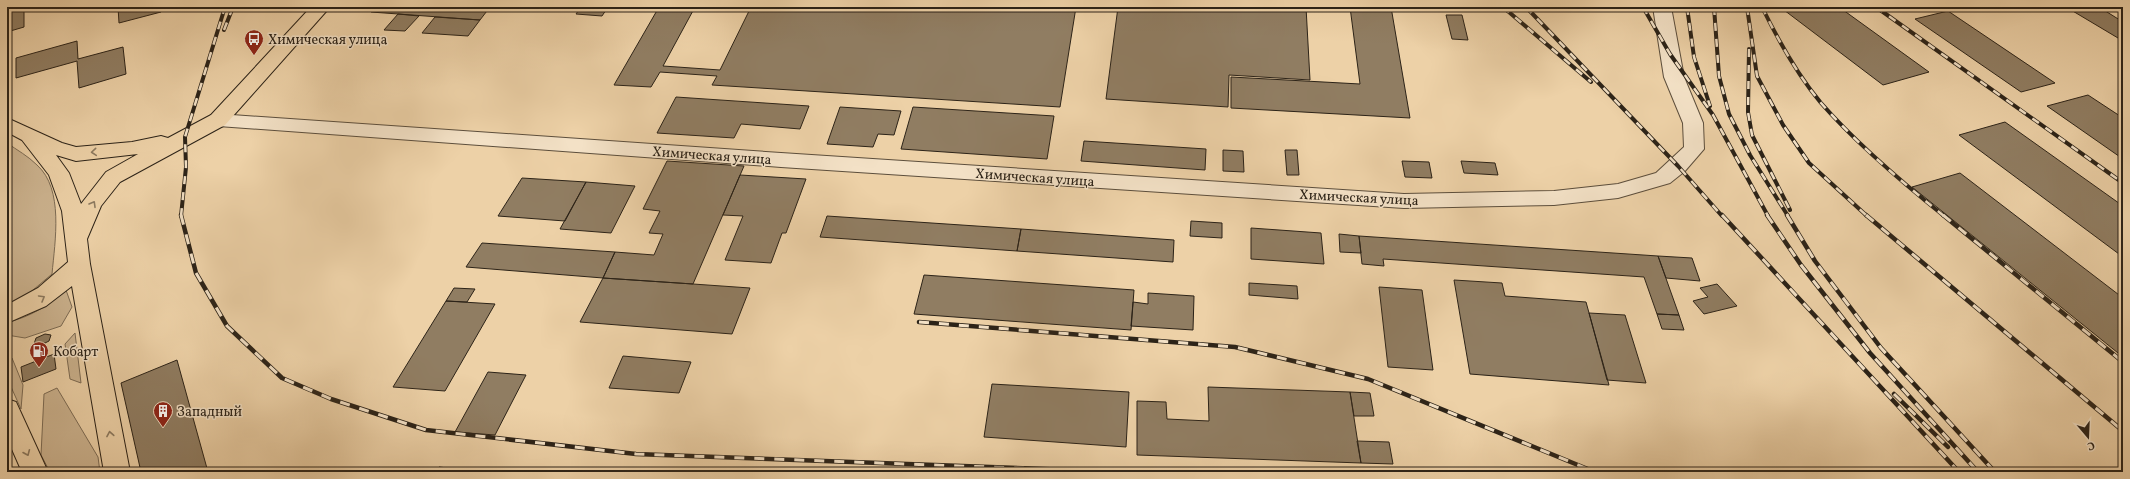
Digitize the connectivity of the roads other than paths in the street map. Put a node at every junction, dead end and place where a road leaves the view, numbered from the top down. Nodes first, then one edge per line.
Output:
1 (321, 7) edge
2 (1662, 7) edge
3 (218, 120) junction
4 (7, 124) edge
5 (29, 135) junction
6 (185, 137) junction
7 (76, 239) junction
8 (79, 264) junction
9 (7, 314) edge
10 (7, 409) edge
11 (35, 472) edge
12 (117, 472) edge

1 - 3 main road
2 - 3 street, Химическая улица
3 - 6 main road
4 - 5 main road
6 -> 5 main road
5 - 7 main road
7 -> 6 main road
7 - 8 main road
9 -> 8 main road
12 -> 8 main road
10 -> 11 main road

